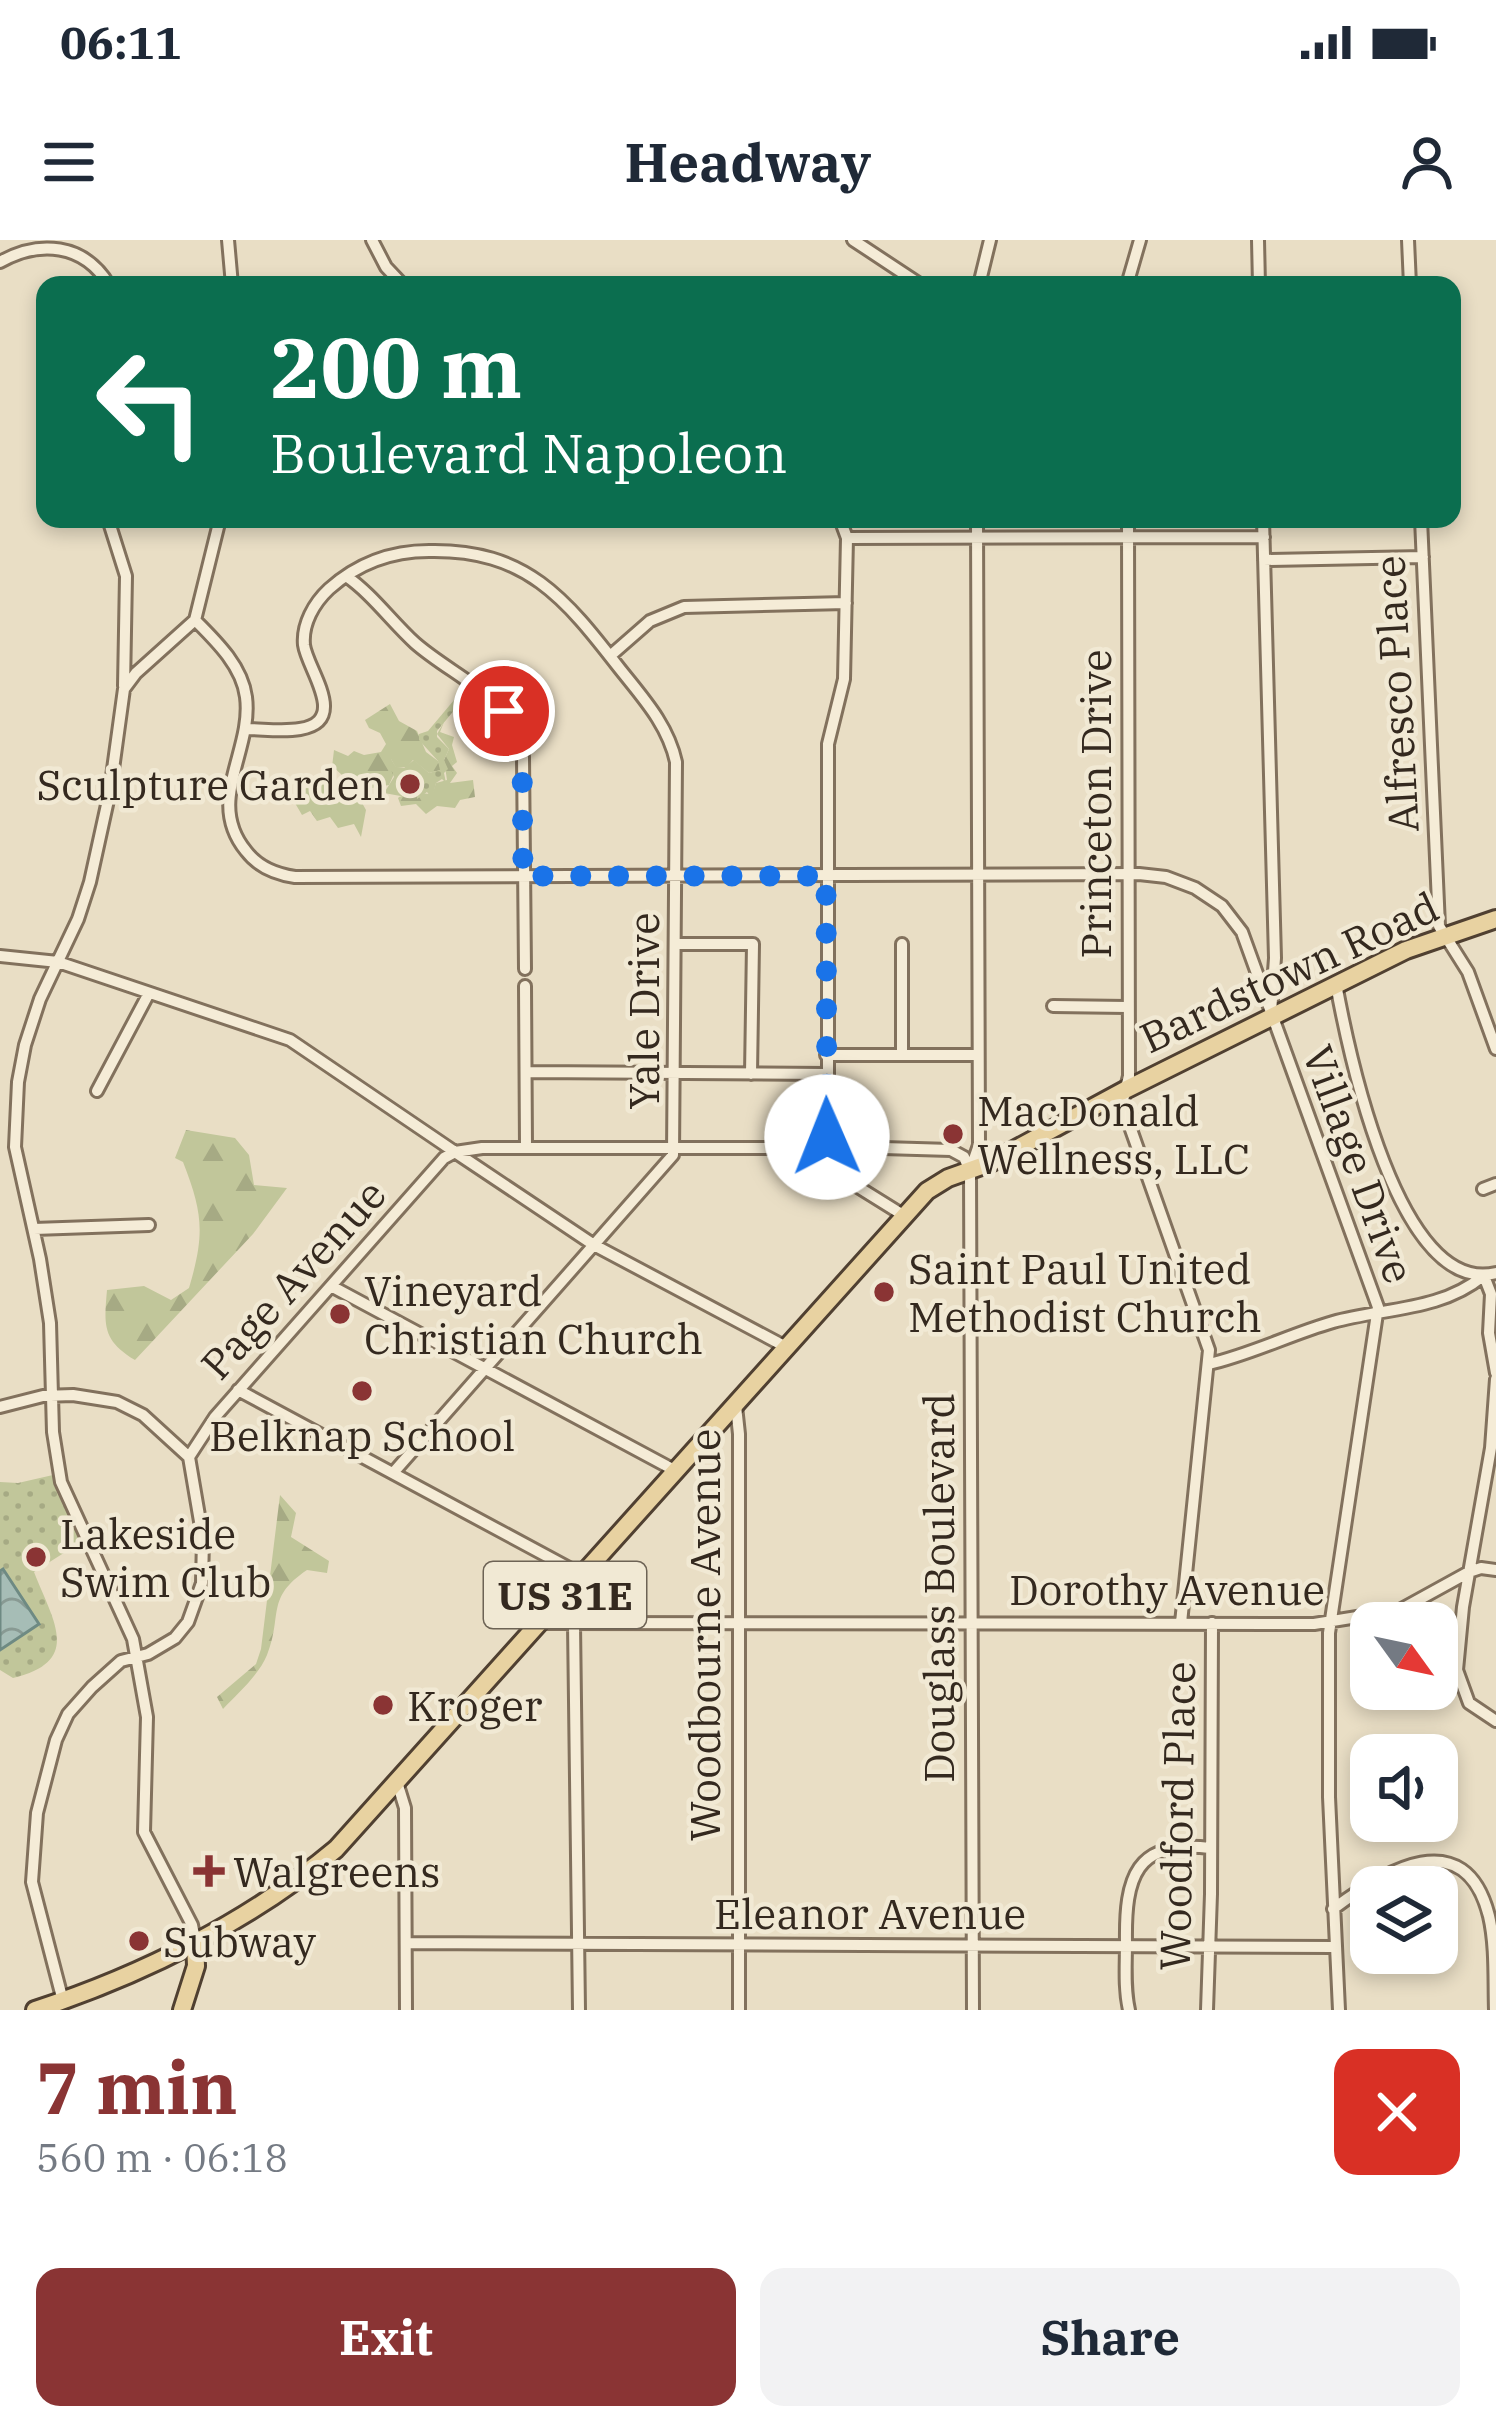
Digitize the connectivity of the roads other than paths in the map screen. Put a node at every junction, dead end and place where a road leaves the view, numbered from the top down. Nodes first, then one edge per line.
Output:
1 (228, 240) edge
2 (372, 240) edge
3 (853, 240) edge
4 (989, 240) edge
5 (1140, 240) edge
6 (1258, 240) edge
7 (1408, 240) edge
8 (0, 262) edge
9 (102, 276) edge
10 (231, 276) edge
11 (394, 276) edge
12 (908, 276) edge
13 (981, 276) edge
14 (1130, 276) edge
15 (1259, 276) edge
16 (1410, 276) edge
17 (110, 528) edge
18 (218, 528) edge
19 (844, 528) edge
20 (977, 528) edge
21 (1128, 528) edge
22 (1264, 528) edge
23 (1421, 528) edge
24 (1264, 537) junction
25 (847, 538) junction
26 (978, 539) junction
27 (1129, 539) junction
28 (1423, 557) junction
29 (1264, 560) junction
30 (346, 576) junction
31 (846, 603) junction
32 (195, 620) junction
33 (610, 656) junction
34 (124, 689) junction
35 (245, 729) junction
36 (676, 875) junction
37 (978, 875) junction
38 (1127, 875) junction
39 (523, 876) junction
40 (826, 876) junction
41 (1496, 919) edge
42 (1444, 936) junction
43 (676, 944) junction
44 (902, 944) dead end
45 (0, 956) edge
46 (58, 962) junction
47 (525, 969) dead end
48 (1336, 984) junction
49 (525, 986) dead end
50 (149, 992) junction
51 (1052, 1006) dead end
52 (1127, 1007) junction
53 (1270, 1016) junction
54 (1496, 1049) edge
55 (826, 1055) junction
56 (902, 1055) junction
57 (977, 1055) junction
58 (528, 1072) junction
59 (751, 1074) junction
60 (826, 1074) junction
61 (675, 1075) junction
62 (0, 1080) edge
63 (18, 1082) junction
64 (1125, 1090) junction
65 (97, 1091) dead end
66 (675, 1146) junction
67 (526, 1147) junction
68 (828, 1150) junction
69 (455, 1152) junction
70 (970, 1171) junction
71 (903, 1215) junction
72 (149, 1225) dead end
73 (34, 1229) junction
74 (594, 1245) junction
75 (1492, 1276) edge
76 (331, 1286) junction
77 (1376, 1317) junction
78 (786, 1347) junction
79 (1209, 1364) junction
80 (484, 1369) junction
81 (1496, 1376) edge
82 (238, 1390) junction
83 (52, 1395) junction
84 (736, 1403) junction
85 (0, 1407) edge
86 (188, 1457) junction
87 (676, 1471) junction
88 (393, 1474) junction
89 (1496, 1570) edge
90 (1468, 1572) junction
91 (577, 1581) junction
92 (539, 1623) junction
93 (578, 1623) junction
94 (1181, 1623) junction
95 (1212, 1623) junction
96 (1330, 1623) junction
97 (737, 1624) junction
98 (971, 1624) junction
99 (138, 1656) junction
100 (1496, 1721) edge
101 (398, 1782) junction
102 (1210, 1849) junction
103 (1492, 1907) edge
104 (1333, 1909) junction
105 (195, 1940) junction
106 (406, 1943) junction
107 (579, 1945) junction
108 (972, 1945) junction
109 (1126, 1945) junction
110 (739, 1946) junction
111 (1208, 1946) junction
112 (1334, 1948) junction
113 (63, 2001) junction
114 (34, 2010) edge
115 (182, 2010) edge
116 (406, 2010) edge
117 (579, 2010) edge
118 (739, 2010) edge
119 (973, 2010) edge
120 (1129, 2010) edge
121 (1207, 2010) edge
122 (1339, 2010) edge
123 (1495, 2010) edge

1 - 10 street
2 - 11 street
3 - 12 street
4 - 13 street
5 - 14 street
6 - 15 street
7 - 16 street
8 - 9 street
17 - 34 street
18 - 32 street
19 - 25 street
20 - 26 street, Douglass Boulevard
21 - 27 street, Princeton Drive
22 - 24 street
23 - 28 street, Alfresco Place
24 - 27 street
24 - 29 street
25 - 26 street
25 - 31 street
26 - 27 street
26 - 37 street, Douglass Boulevard
27 - 38 street, Princeton Drive
28 - 29 street
28 - 42 street, Alfresco Place
29 - 53 street
30 - 33 street, Yale Drive
30 - 35 street, Yale Drive
30 - 39 street
31 - 33 street
31 - 40 street
32 - 34 street
32 - 35 street
33 - 36 street, Yale Drive
34 - 46 street
35 - 39 street, Village Drive
36 - 39 street, Village Drive
36 - 40 street, Village Drive
36 - 43 street, Yale Drive
37 - 38 street, Village Drive
37 - 40 street, Village Drive
37 - 57 street, Douglass Boulevard
38 - 52 street, Princeton Drive
38 - 53 street, Village Drive
39 - 47 street
40 - 55 street
41 - 42 main road, Bardstown Road / US 31E
42 - 48 main road, Bardstown Road / US 31E
42 - 54 street
43 - 59 street
43 - 61 street, Yale Drive
44 - 56 street
45 - 46 street
46 - 50 street
46 - 63 street
48 - 53 main road, Bardstown Road / US 31E
48 - 75 street
49 - 58 street
50 - 65 street
50 - 69 street
51 - 52 street
52 - 64 street, Princeton Drive
53 - 64 main road, Bardstown Road / US 31E
53 - 77 street, Village Drive
55 - 56 street
55 - 60 street
56 - 57 street
57 - 70 street, Douglass Boulevard
58 - 61 street
58 - 67 street
59 - 60 street
59 - 61 street
60 - 68 street
61 - 66 street, Yale Drive
62 - 63 street
63 - 73 street
64 - 70 main road, Bardstown Road / US 31E
64 - 79 street, Woodford Place
66 - 67 street
66 - 68 street
66 - 74 street
67 - 69 street
68 - 70 street
68 - 71 street
69 - 74 street
69 - 76 street, Page Avenue
70 - 71 main road, Bardstown Road / US 31E
70 - 98 street, Douglass Boulevard
71 - 78 main road, Bardstown Road / US 31E
72 - 73 street
73 - 83 street
74 - 78 street
74 - 80 street
75 - 77 street
75 - 81 street
76 - 80 street
76 - 82 street, Page Avenue
77 - 79 street
77 - 96 street, Village Drive
78 - 84 main road, Bardstown Road / US 31E
79 - 94 street, Woodford Place
80 - 87 street
80 - 88 street
81 - 90 street
82 - 86 street, Page Avenue
82 - 88 street
83 - 85 street
83 - 86 street
83 - 99 street
84 - 87 main road, Bardstown Road / US 31E
84 - 97 street, Woodbourne Avenue
86 - 99 street
87 - 91 main road, Bardstown Road / US 31E
88 - 91 street
89 - 90 street, Dorothy Avenue
90 - 96 street, Dorothy Avenue
90 - 100 street
91 - 92 main road, Bardstown Road / US 31E
91 - 93 street
92 - 93 street, Dorothy Avenue
92 - 101 main road, Bardstown Road / US 31E
93 - 97 street, Dorothy Avenue
93 - 107 street
94 - 95 street, Dorothy Avenue
94 - 98 street, Dorothy Avenue
95 - 96 street, Dorothy Avenue
95 - 102 street, Woodford Place
96 - 104 street, Village Drive
97 - 98 street, Dorothy Avenue
97 - 110 street, Woodbourne Avenue
98 - 108 street, Douglass Boulevard
99 - 105 street
99 - 113 street
101 - 105 main road, Bardstown Road / US 31E
101 - 106 street
102 - 109 street
102 - 111 street, Woodford Place
103 - 104 street
103 - 123 street
104 - 112 street, Village Drive
105 - 113 main road, Bardstown Road / US 31E
105 - 115 main road
106 - 107 street, Eleanor Avenue
106 - 116 street
107 - 110 street, Eleanor Avenue
107 - 117 street
108 - 109 street, Eleanor Avenue
108 - 110 street, Eleanor Avenue
108 - 119 street, Douglass Boulevard
109 - 111 street, Eleanor Avenue
109 - 120 street
110 - 118 street, Woodbourne Avenue
111 - 112 street, Eleanor Avenue
111 - 121 street, Woodford Place
112 - 122 street, Village Drive
113 - 114 main road, Bardstown Road / US 31E

